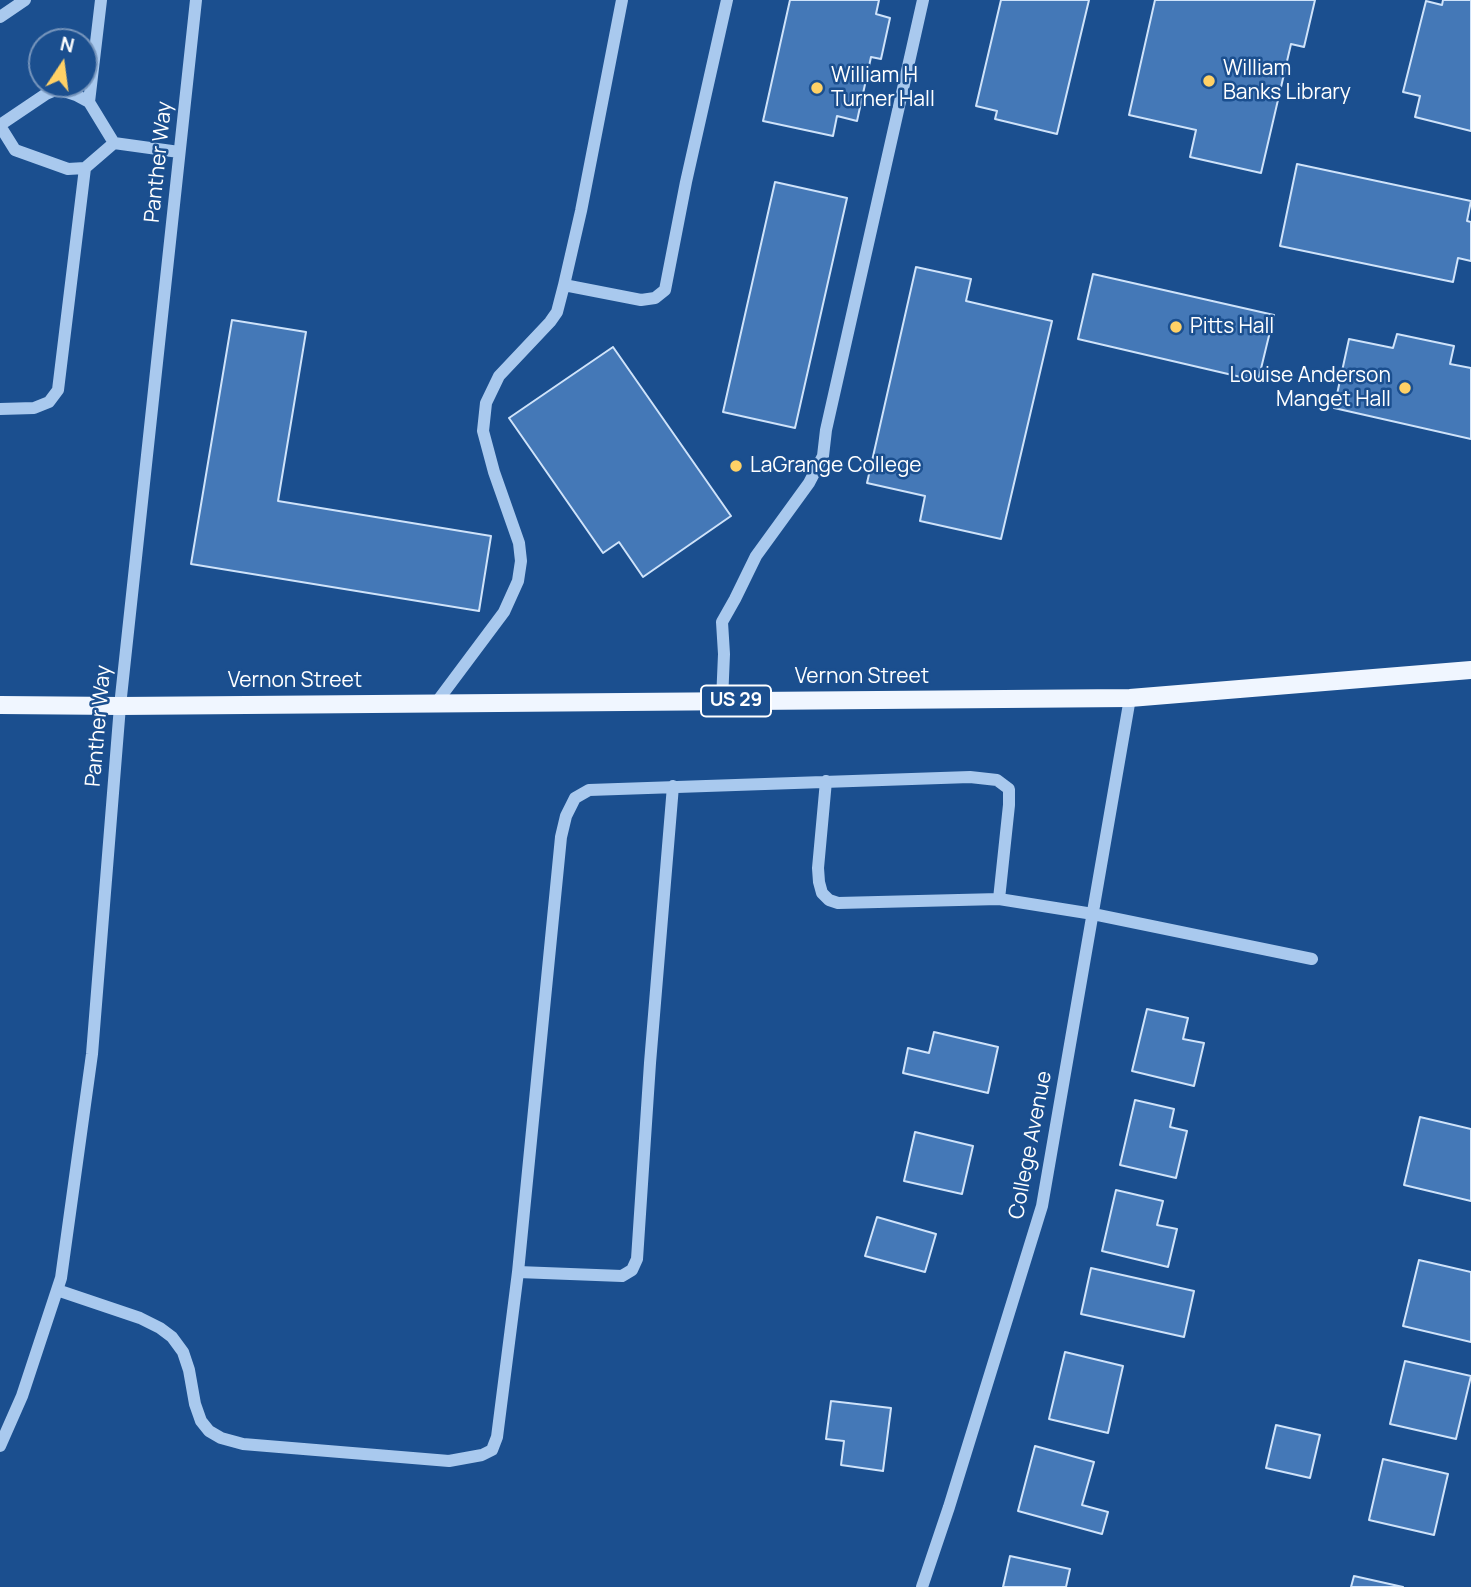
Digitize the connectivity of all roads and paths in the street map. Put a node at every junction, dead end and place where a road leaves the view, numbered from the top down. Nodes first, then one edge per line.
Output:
1 (24, 0) edge
2 (101, 0) edge
3 (196, 0) edge
4 (622, 0) edge
5 (727, 0) edge
6 (923, 0) edge
7 (0, 17) edge
8 (89, 102) junction
9 (0, 125) edge
10 (114, 144) junction
11 (179, 152) junction
12 (85, 168) junction
13 (564, 285) junction
14 (0, 409) edge
15 (1471, 670) edge
16 (1130, 698) junction
17 (722, 701) junction
18 (436, 703) junction
19 (0, 705) edge
20 (120, 706) junction
21 (826, 781) junction
22 (673, 786) junction
23 (999, 899) junction
24 (1093, 914) junction
25 (1312, 959) dead end
26 (518, 1272) junction
27 (57, 1290) junction
28 (0, 1446) edge
29 (922, 1587) edge

1 - 7 street
2 - 8 street
3 - 11 street, Panther Way
4 - 13 street
5 - 13 street
6 - 17 street
8 - 9 street
8 - 10 street
9 - 12 street
10 - 11 street
10 - 12 street
11 - 20 street, Panther Way
12 - 14 street
13 - 18 street
15 - 16 main road, Vernon Street / US 29
16 - 17 main road, Vernon Street / US 29
16 - 24 street, College Avenue
17 - 18 main road, Vernon Street / US 29
18 - 20 main road, Vernon Street / US 29
19 - 20 main road, Vernon Street / US 29
20 - 27 street, Panther Way
21 - 22 street
21 - 23 street
21 - 23 street
22 - 26 street
22 - 26 street
23 - 24 street
24 - 25 street
24 - 29 street, College Avenue
26 - 27 street
27 - 28 street, Panther Way

